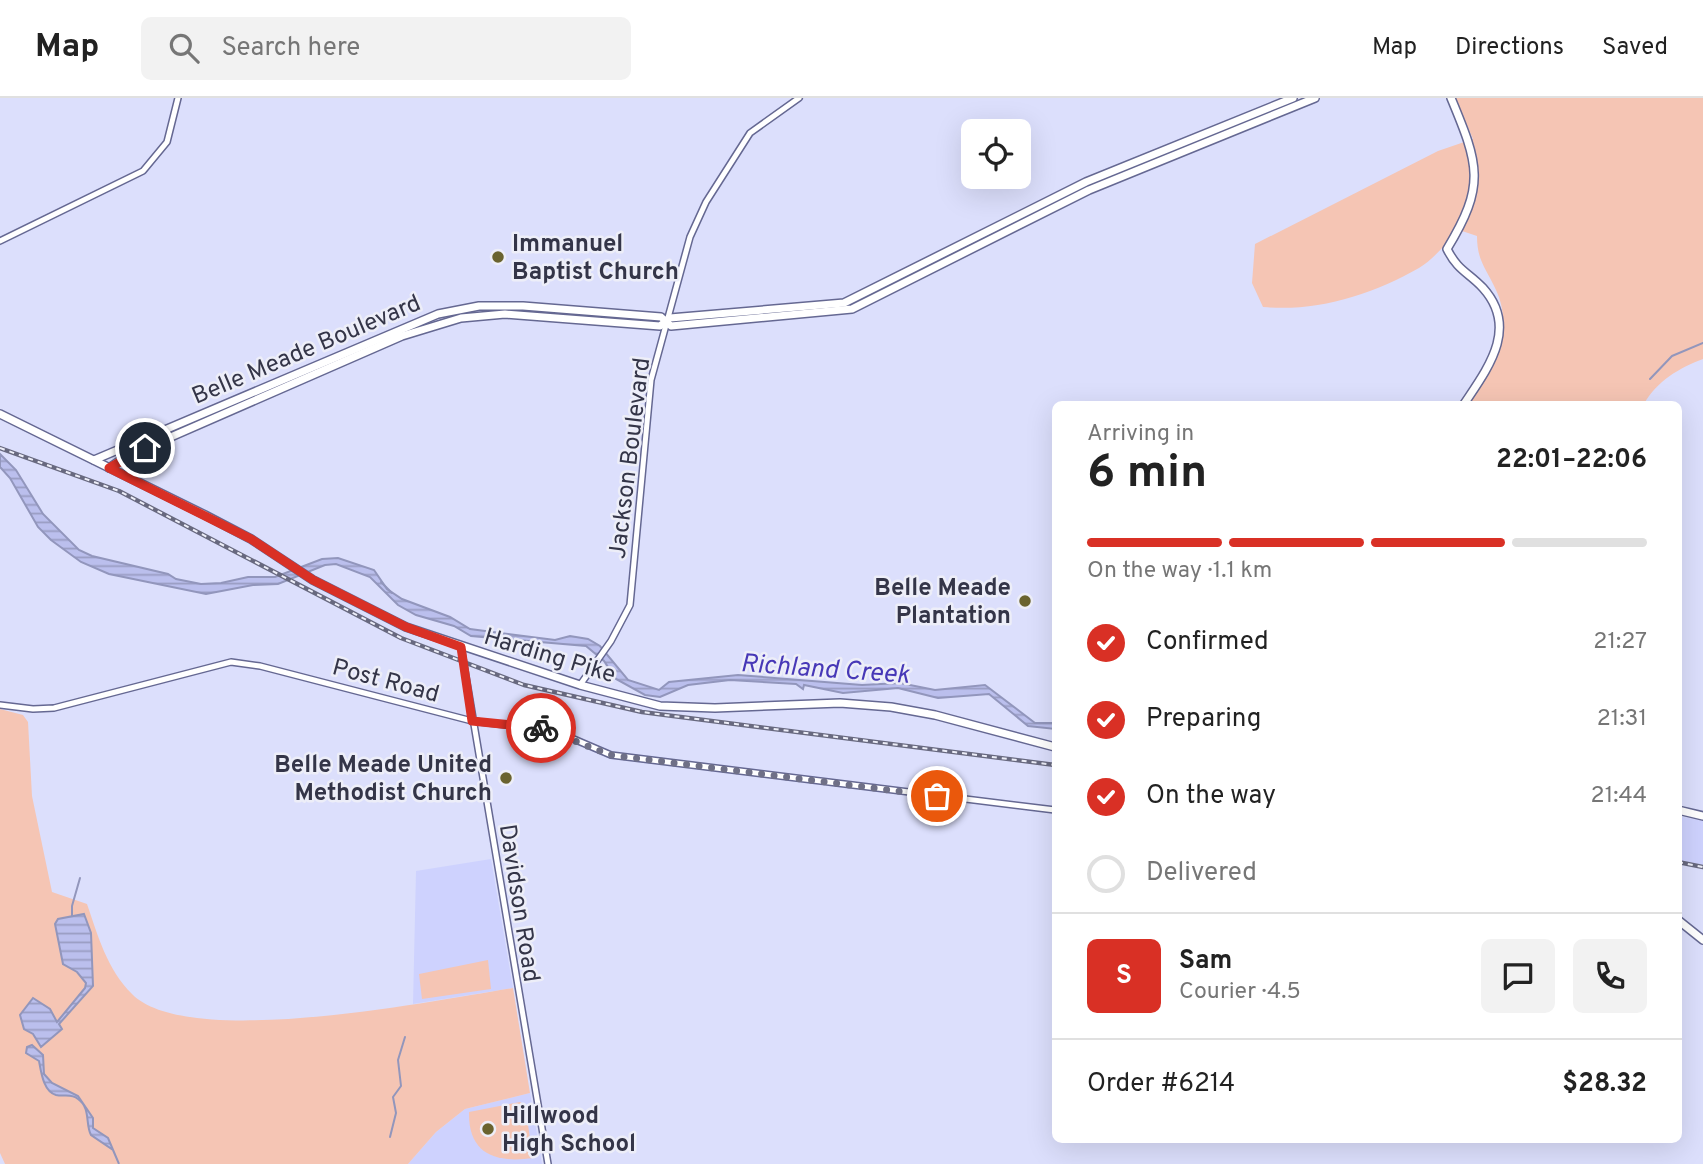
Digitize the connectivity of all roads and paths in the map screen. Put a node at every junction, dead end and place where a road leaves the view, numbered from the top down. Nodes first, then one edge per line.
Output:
1 (178, 98) edge
2 (799, 98) edge
3 (1293, 98) edge
4 (1315, 98) edge
5 (1451, 98) edge
6 (1225, 124) junction
7 (1228, 133) junction
8 (1013, 222) junction
9 (0, 241) edge
10 (544, 308) junction
11 (498, 310) junction
12 (558, 313) junction
13 (547, 317) junction
14 (666, 321) junction
15 (1466, 401) edge
16 (0, 414) edge
17 (143, 444) junction
18 (94, 460) junction
19 (109, 468) junction
20 (461, 647) junction
21 (580, 685) junction
22 (0, 705) edge
23 (472, 721) junction
24 (1052, 746) edge
25 (1052, 810) edge
26 (1682, 811) edge
27 (1703, 816) edge
28 (1682, 926) edge
29 (1703, 940) edge
30 (548, 1164) edge

1 - 9 street
2 - 14 street, Jackson Boulevard
3 - 6 main road, Belle Meade Boulevard
4 - 7 main road, Belle Meade Boulevard
5 - 15 main road
6 - 7 main road
6 - 8 main road, Belle Meade Boulevard
7 - 8 main road, Belle Meade Boulevard
8 - 14 main road, Belle Meade Boulevard
10 - 11 main road, Belle Meade Boulevard
10 - 12 main road, Belle Meade Boulevard
10 - 13 main road
11 - 13 main road, Belle Meade Boulevard
11 - 17 main road, Belle Meade Boulevard
12 - 13 main road, Belle Meade Boulevard
12 - 14 main road, Belle Meade Boulevard
14 - 21 street, Jackson Boulevard
16 - 18 main road, Harding Pike
17 - 18 main road, Belle Meade Boulevard
17 - 19 main road, Belle Meade Boulevard
18 - 19 main road, Harding Pike
19 - 20 main road, Harding Pike
20 - 21 main road, Harding Pike
20 - 23 street, Davidson Road
21 - 24 main road, Harding Pike
22 - 23 street, Post Road
23 - 25 street, Post Road
23 - 30 street, Davidson Road
26 - 27 main road
28 - 29 main road

